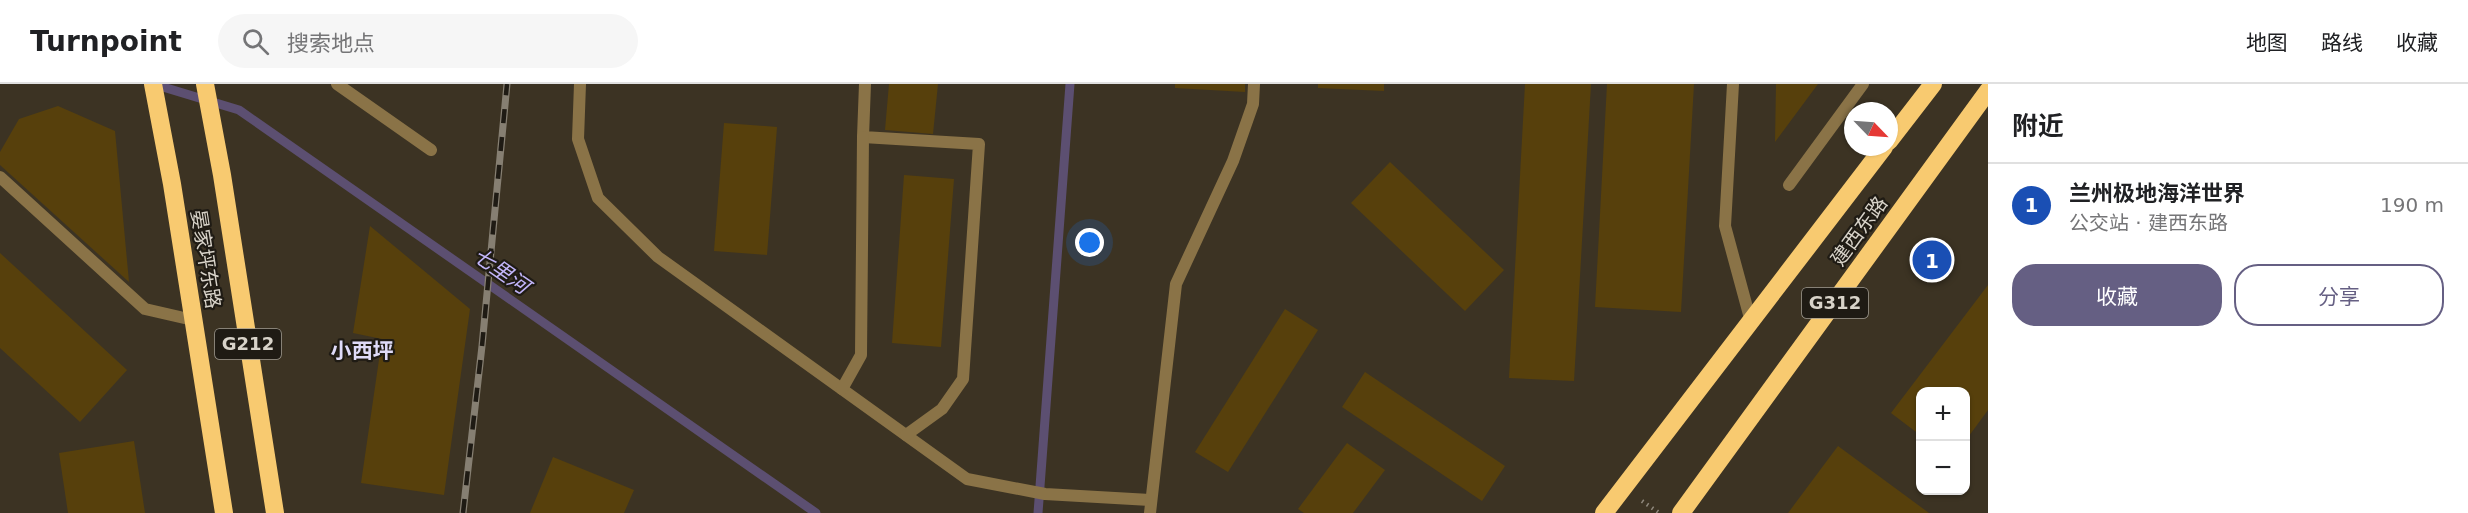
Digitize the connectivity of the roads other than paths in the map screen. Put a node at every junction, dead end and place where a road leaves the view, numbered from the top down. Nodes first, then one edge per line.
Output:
1 (153, 84) edge
2 (205, 84) edge
3 (337, 84) edge
4 (580, 84) edge
5 (866, 84) edge
6 (1254, 84) edge
7 (1733, 84) edge
8 (1863, 84) edge
9 (1933, 84) edge
10 (1988, 91) edge
11 (1898, 129) edge
12 (863, 137) junction
13 (431, 150) dead end
14 (1877, 156) edge
15 (0, 177) edge
16 (1789, 184) dead end
17 (194, 320) junction
18 (1751, 322) junction
19 (842, 388) junction
20 (906, 435) junction
21 (1150, 500) junction
22 (224, 513) edge
23 (275, 513) edge
24 (1150, 513) edge
25 (1604, 513) edge
26 (1681, 513) edge

1 - 17 highway, 晏家坪东路 / G212
2 - 23 highway, 晏家坪东路 / G212
3 - 13 street
4 - 19 street
5 - 12 street
6 - 21 street
7 - 18 street
8 - 16 street
9 - 11 highway
10 - 26 highway, 建西东路 / G312
12 - 19 street
12 - 20 street
14 - 18 highway, 建西东路 / G312
15 - 17 street
17 - 22 highway, 晏家坪东路 / G212
18 - 25 highway, 建西东路 / G312
19 - 20 street
20 - 21 street
21 - 24 street

